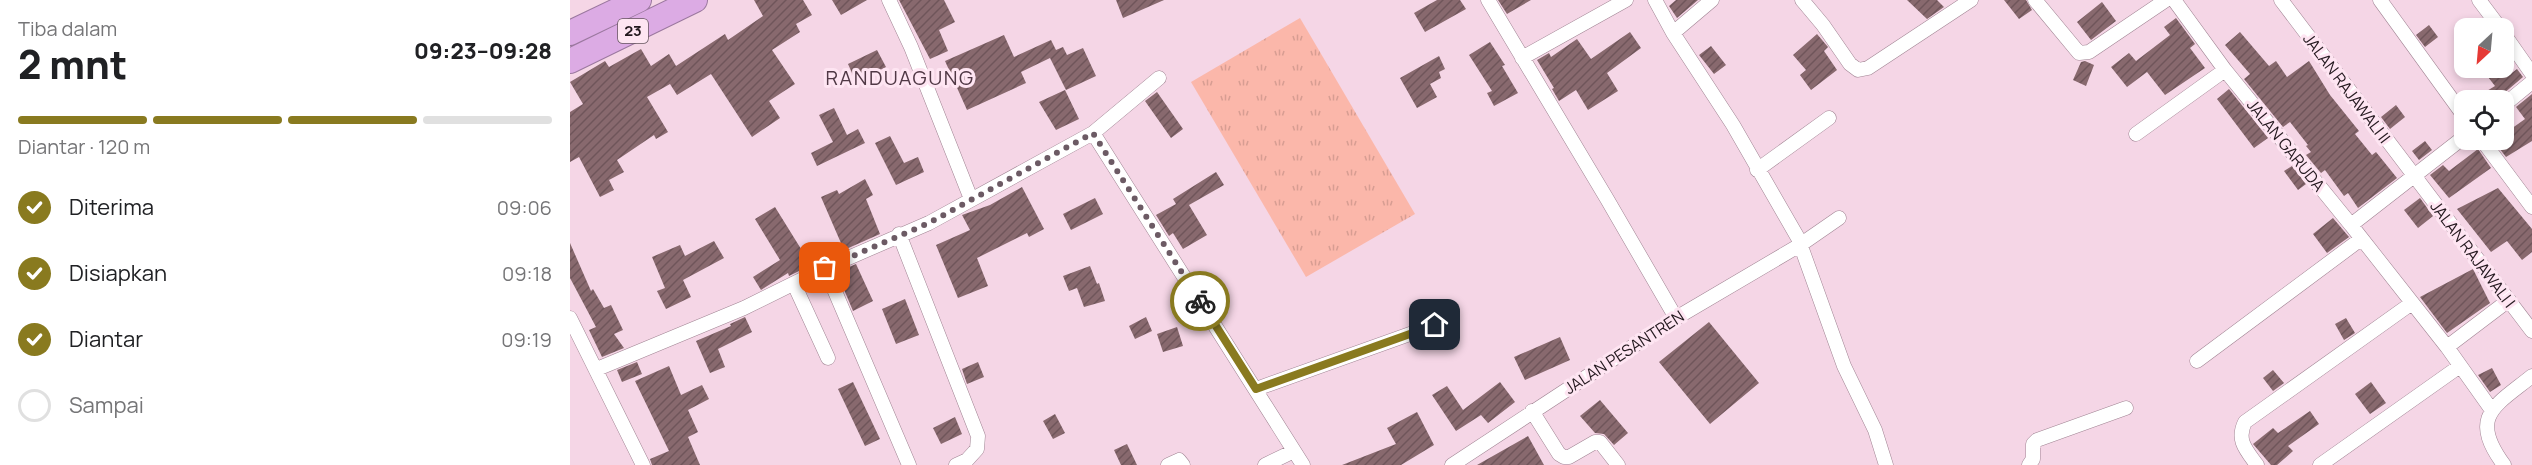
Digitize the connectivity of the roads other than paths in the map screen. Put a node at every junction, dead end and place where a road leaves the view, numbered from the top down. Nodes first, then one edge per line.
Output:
1 (639, 0) edge
2 (695, 0) edge
3 (889, 0) edge
4 (1488, 0) edge
5 (1626, 0) edge
6 (1655, 0) edge
7 (1712, 0) edge
8 (1802, 0) edge
9 (2035, 0) edge
10 (2166, 0) edge
11 (2174, 0) edge
12 (2282, 0) edge
13 (2380, 0) edge
14 (2479, 0) edge
15 (1968, 3) edge
16 (2492, 18) edge
17 (570, 33) edge
18 (1673, 33) junction
19 (2514, 48) edge
20 (1521, 58) junction
21 (570, 61) edge
22 (2225, 69) junction
23 (2532, 74) edge
24 (1159, 78) dead end
25 (2532, 82) edge
26 (2514, 97) edge
27 (2454, 102) edge
28 (1829, 118) dead end
29 (1093, 133) junction
30 (2136, 134) dead end
31 (2454, 145) edge
32 (2489, 150) edge
33 (1756, 170) junction
34 (2414, 176) junction
35 (971, 199) junction
36 (2532, 207) edge
37 (1839, 218) dead end
38 (2351, 225) junction
39 (899, 234) junction
40 (2361, 239) junction
41 (1799, 242) junction
42 (825, 268) junction
43 (795, 284) junction
44 (2509, 300) junction
45 (2412, 303) junction
46 (1673, 314) junction
47 (570, 318) edge
48 (1435, 325) dead end
49 (2532, 331) edge
50 (2447, 347) junction
51 (828, 358) dead end
52 (2197, 362) dead end
53 (2460, 366) junction
54 (597, 369) junction
55 (2532, 376) edge
56 (1256, 389) junction
57 (2126, 408) dead end
58 (2491, 409) junction
59 (1532, 411) junction
60 (1294, 452) junction
61 (1461, 463) edge
62 (643, 465) edge
63 (909, 465) edge
64 (956, 465) edge
65 (1168, 465) edge
66 (1183, 465) edge
67 (1265, 465) edge
68 (1303, 465) edge
69 (1618, 465) edge
70 (1886, 465) edge
71 (2029, 465) edge
72 (2257, 465) edge
73 (2320, 465) edge
74 (2504, 465) edge

1 - 17 highway, 23
2 - 21 highway, 23
3 - 35 street
4 - 20 street
5 - 20 street
6 - 18 street
7 - 18 street
8 - 15 street
9 - 10 street
11 - 22 street, JALAN GARUDA
12 - 34 street, JALAN RAJAWALI II
13 - 27 street
14 - 16 street
18 - 33 street
19 - 23 street
20 - 46 street
22 - 30 street
22 - 38 street, JALAN GARUDA
24 - 29 street
25 - 26 street
28 - 33 street
29 - 35 street
29 - 56 street
31 - 34 street
32 - 36 street
33 - 41 street
34 - 38 street
34 - 44 street, JALAN RAJAWALI I
35 - 39 street
37 - 41 street, JALAN PESANTREN
38 - 40 street, JALAN GARUDA
39 - 42 street
39 - 64 street
40 - 45 street, JALAN GARUDA
40 - 52 street
41 - 46 street, JALAN PESANTREN
41 - 70 street
42 - 43 street
42 - 63 street
43 - 51 street
43 - 54 street
44 - 49 street, JALAN RAJAWALI I
44 - 50 street
45 - 50 street, JALAN GARUDA
45 - 72 street
46 - 59 street, JALAN PESANTREN
47 - 54 street
48 - 56 street
50 - 53 street, JALAN GARUDA
53 - 58 street, JALAN GARUDA
53 - 73 street
54 - 62 street
55 - 58 street
56 - 60 street
57 - 71 street
58 - 74 street
59 - 61 street, JALAN PESANTREN
59 - 69 street
60 - 67 street
60 - 68 street
65 - 66 street

